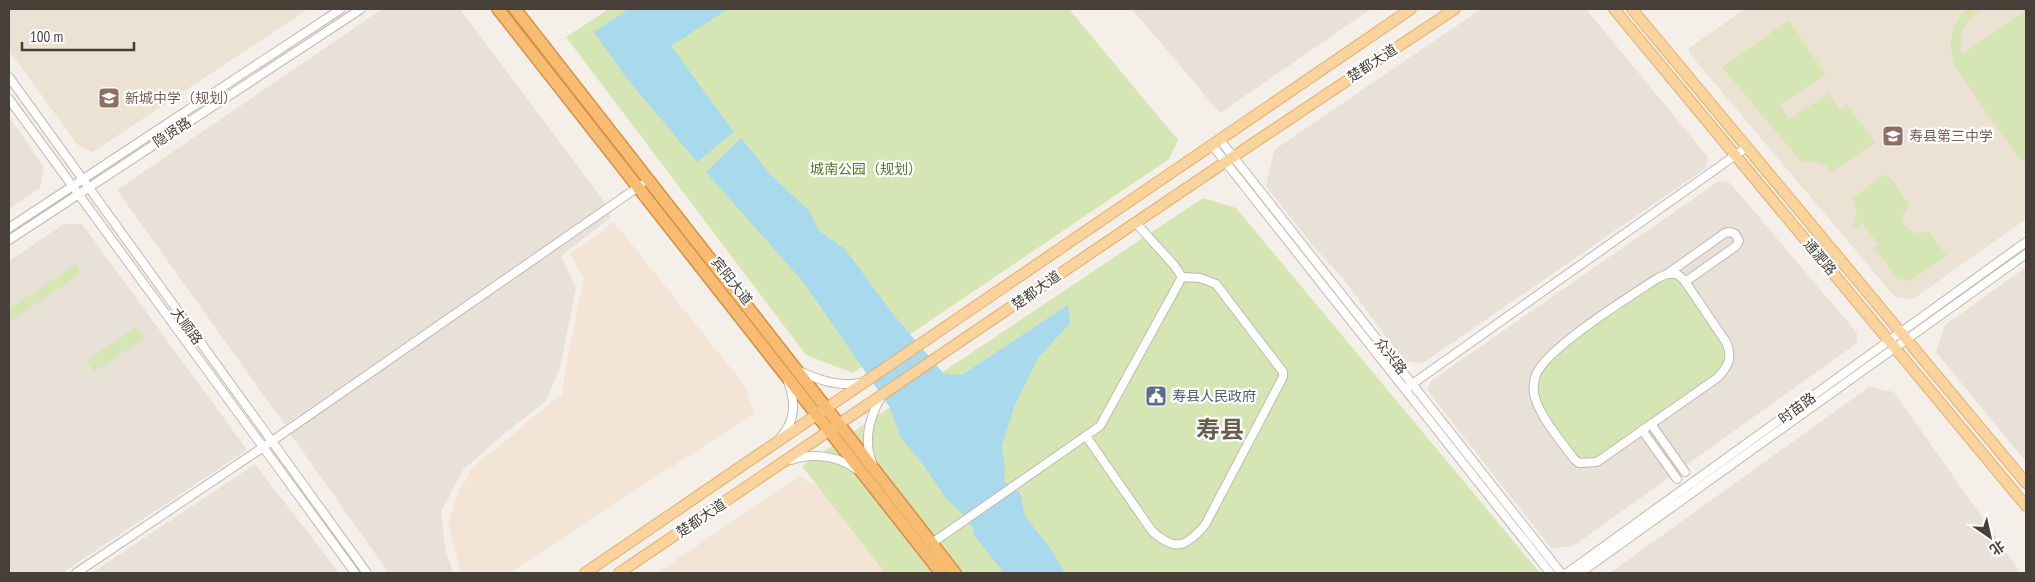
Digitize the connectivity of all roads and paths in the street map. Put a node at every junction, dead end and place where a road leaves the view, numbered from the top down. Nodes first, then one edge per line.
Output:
1 (341, 9) edge
2 (361, 9) edge
3 (498, 9) edge
4 (515, 9) edge
5 (1411, 9) edge
6 (1455, 9) edge
7 (1614, 9) edge
8 (1632, 9) edge
9 (9, 77) edge
10 (9, 99) edge
11 (1216, 142) junction
12 (1748, 147) junction
13 (1736, 155) junction
14 (1225, 161) junction
15 (81, 179) junction
16 (643, 184) junction
17 (71, 186) junction
18 (87, 188) junction
19 (77, 194) junction
20 (1135, 222) junction
21 (9, 228) edge
22 (9, 240) edge
23 (2026, 242) edge
24 (2026, 254) edge
25 (1667, 274) junction
26 (1182, 277) junction
27 (1685, 282) junction
28 (1905, 336) junction
29 (1893, 344) junction
30 (787, 368) junction
31 (866, 381) junction
32 (1412, 384) junction
33 (1405, 389) junction
34 (882, 396) junction
35 (821, 411) junction
36 (1652, 424) junction
37 (834, 428) junction
38 (1642, 430) junction
39 (1086, 436) junction
40 (271, 441) junction
41 (771, 446) junction
42 (262, 448) junction
43 (784, 462) junction
44 (1686, 472) dead end
45 (872, 476) junction
46 (1677, 479) dead end
47 (2026, 483) edge
48 (2026, 506) edge
49 (675, 512) junction
50 (686, 528) junction
51 (631, 542) junction
52 (932, 543) junction
53 (642, 558) junction
54 (76, 573) edge
55 (355, 573) edge
56 (367, 573) edge
57 (585, 573) edge
58 (619, 573) edge
59 (941, 573) edge
60 (955, 573) edge
61 (1550, 573) edge
62 (1561, 573) edge
63 (1567, 573) edge
64 (1580, 573) edge

1 - 15 street, 隐贤路
2 - 18 street, 隐贤路
3 - 16 highway, 宾阳大道
4 - 16 highway, 宾阳大道
5 - 11 main road, 楚都大道
6 - 14 main road, 楚都大道
7 - 13 main road, 通淝路
8 - 12 main road, 通淝路
9 - 15 street, 大顺路
10 - 17 street, 大顺路
11 - 14 street, 众兴路
11 - 31 main road, 楚都大道
11 - 32 street, 众兴路
12 - 13 street
12 - 28 main road, 通淝路
13 - 29 main road, 通淝路
13 - 32 street
14 - 20 main road, 楚都大道
14 - 33 street, 众兴路
15 - 17 street, 隐贤路
15 - 18 street, 大顺路
16 - 30 highway, 宾阳大道
16 - 40 street
17 - 19 street, 大顺路
17 - 21 street, 隐贤路
18 - 19 street, 隐贤路
18 - 40 street, 大顺路
19 - 22 street, 隐贤路
19 - 42 street, 大顺路
20 - 26 street
20 - 34 main road, 楚都大道
23 - 28 street, 时苗路
24 - 28 street, 时苗路
25 - 27 street
25 - 27 street
25 - 38 street
26 - 39 street
26 - 39 street
27 - 36 street
28 - 29 street, 时苗路
28 - 47 main road, 通淝路
29 - 48 main road, 通淝路
29 - 63 street, 时苗路
29 - 64 street, 时苗路
30 - 31 street
30 - 35 highway, 宾阳大道
30 - 41 street
31 - 35 main road, 楚都大道
32 - 33 street
32 - 62 street, 众兴路
33 - 61 street, 众兴路
34 - 37 main road, 楚都大道
34 - 45 street
35 - 37 highway, 宾阳大道
35 - 41 main road, 楚都大道
36 - 38 street
36 - 44 street
37 - 43 main road, 楚都大道
37 - 45 highway, 宾阳大道
38 - 46 street
39 - 52 street
40 - 42 street
40 - 56 street, 大顺路
41 - 49 main road, 楚都大道
42 - 54 street
42 - 55 street, 大顺路
43 - 45 street
43 - 50 main road, 楚都大道
45 - 52 highway, 宾阳大道
45 - 59 highway, 宾阳大道
49 - 50 main road
49 - 51 main road, 楚都大道
50 - 53 main road, 楚都大道
51 - 53 main road
51 - 57 main road, 楚都大道
52 - 60 highway, 宾阳大道
53 - 58 main road, 楚都大道

